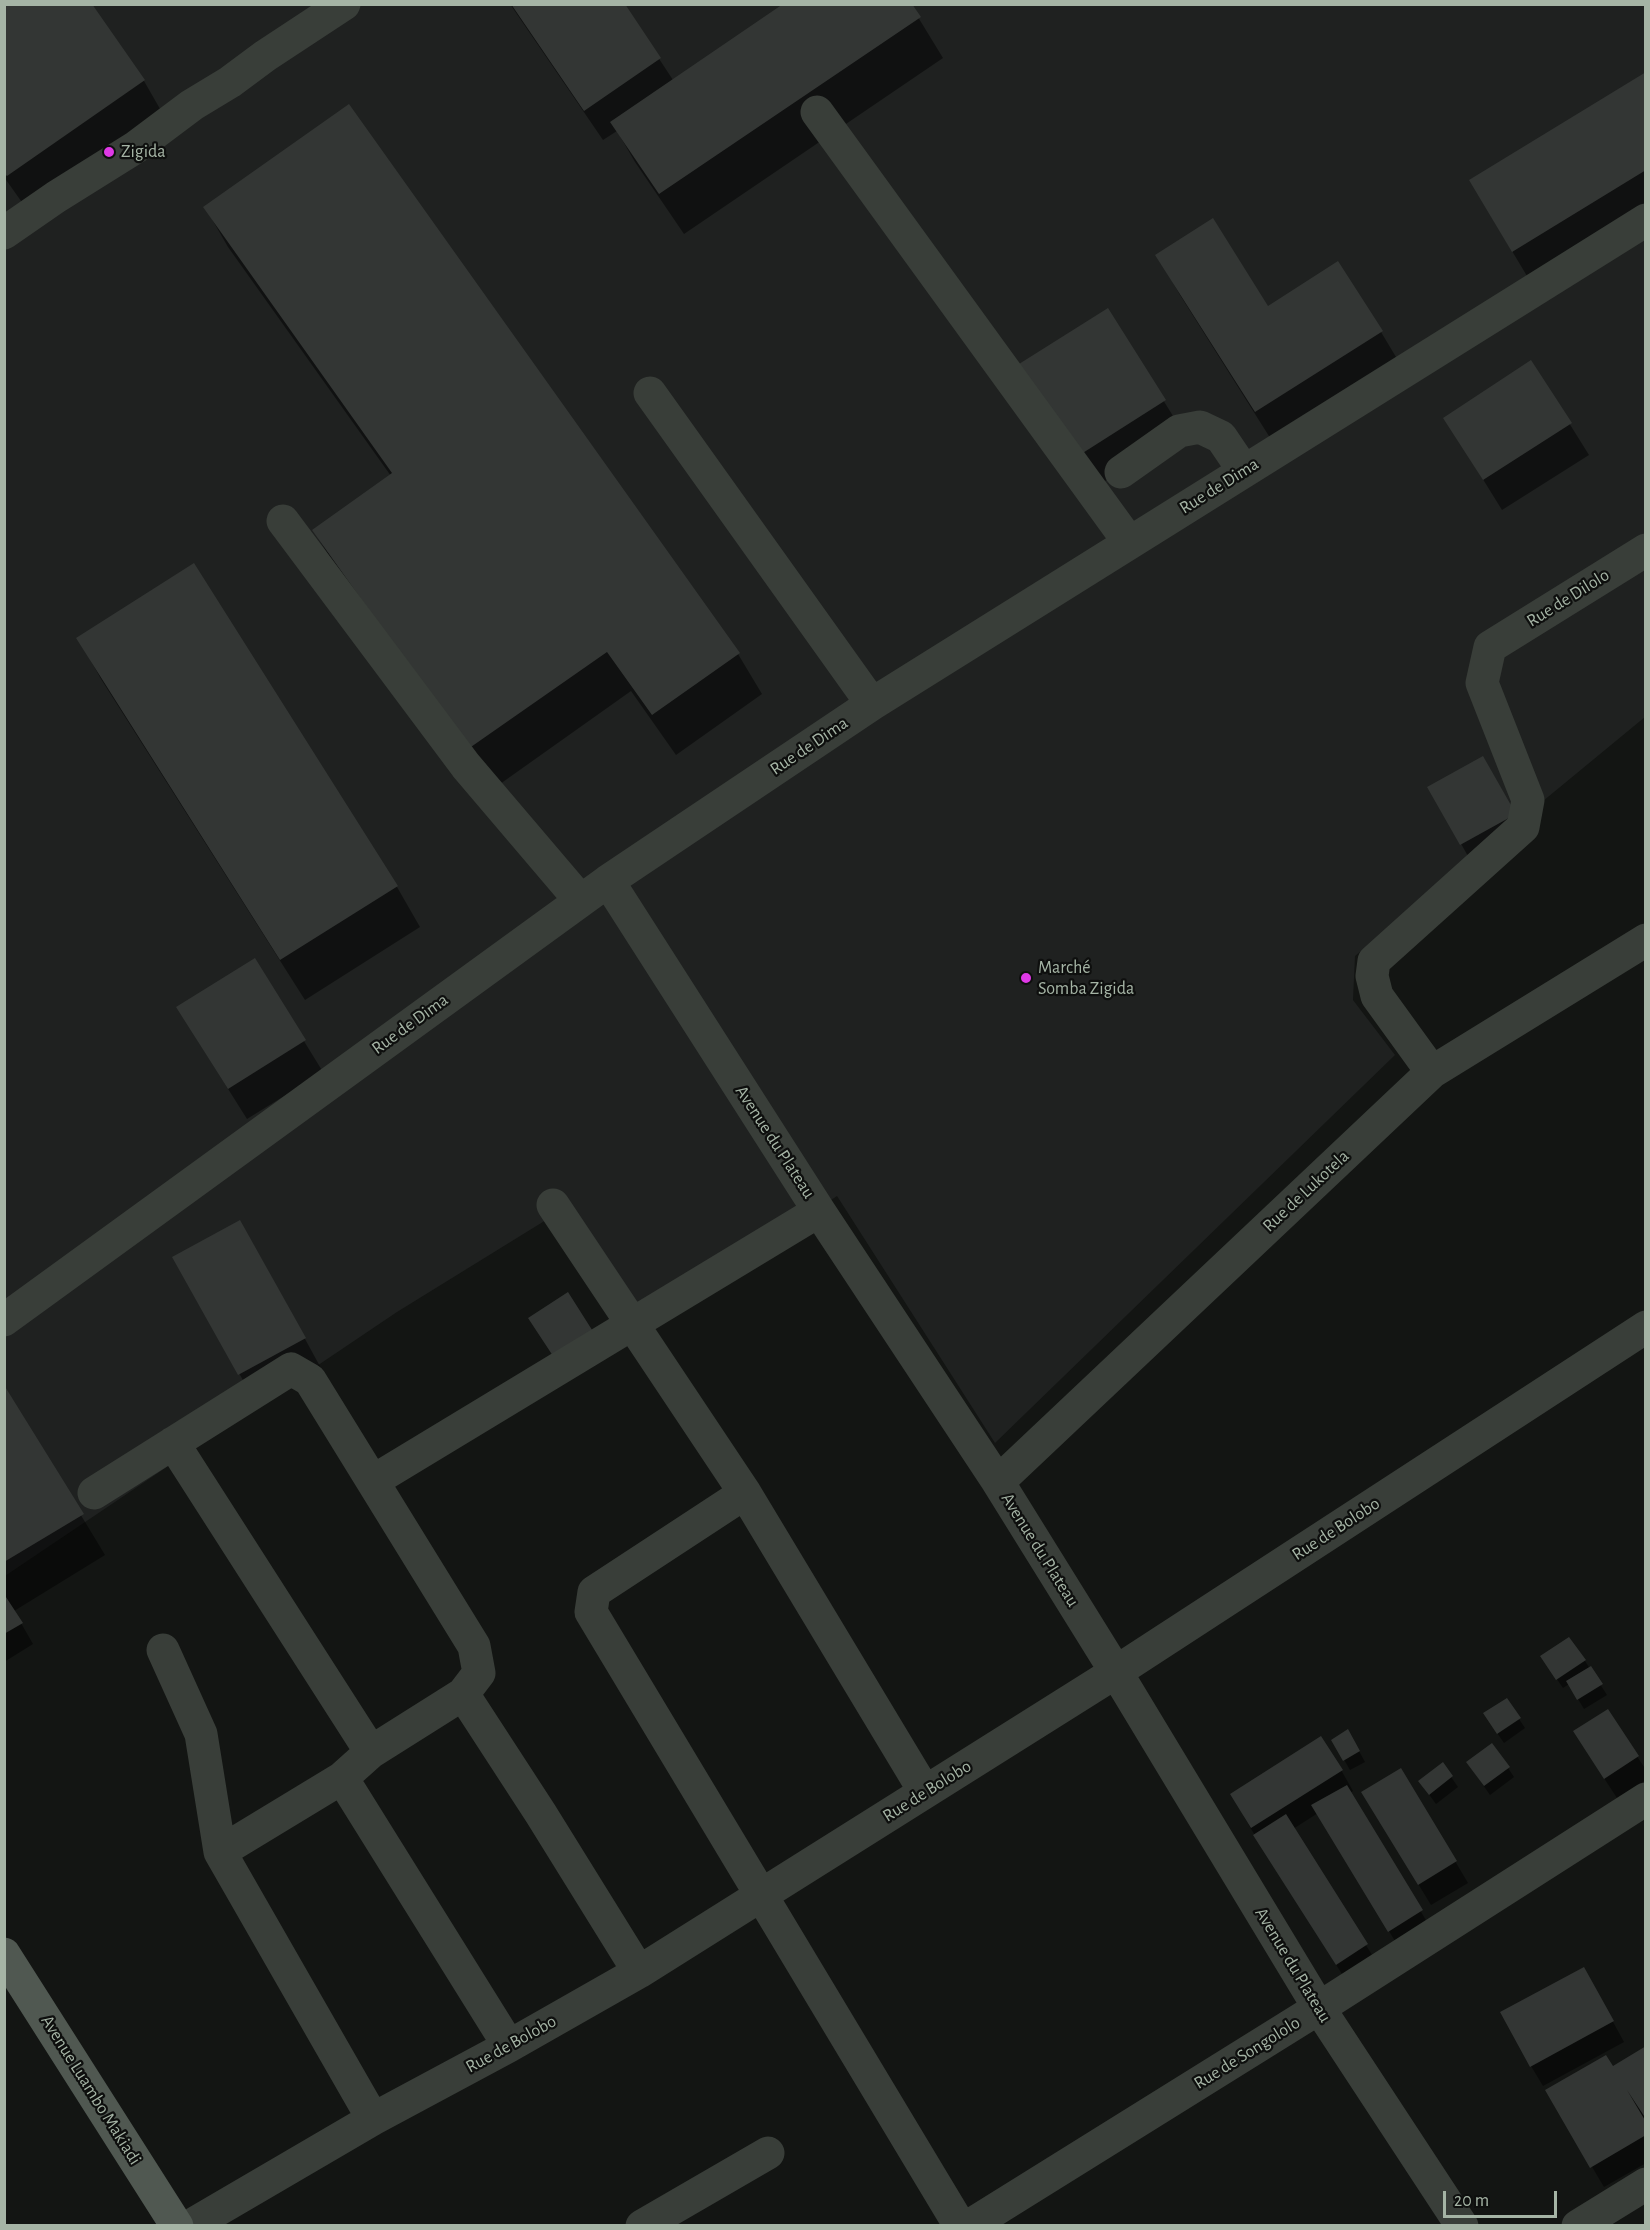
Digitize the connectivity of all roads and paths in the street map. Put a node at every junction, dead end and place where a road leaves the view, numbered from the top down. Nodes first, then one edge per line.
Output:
1 (344, 4) edge
2 (817, 112) dead end
3 (1646, 220) edge
4 (4, 233) edge
5 (650, 393) dead end
6 (1244, 471) junction
7 (1121, 472) dead end
8 (283, 521) dead end
9 (1129, 542) junction
10 (1646, 550) edge
11 (872, 704) junction
12 (608, 881) junction
13 (580, 900) junction
14 (1646, 940) edge
15 (1432, 1072) junction
16 (553, 1205) dead end
17 (819, 1211) junction
18 (4, 1320) edge
19 (631, 1324) junction
20 (1646, 1327) edge
21 (173, 1443) junction
22 (373, 1481) junction
23 (998, 1482) junction
24 (94, 1493) dead end
25 (745, 1493) junction
26 (163, 1650) dead end
27 (1116, 1672) junction
28 (463, 1694) junction
29 (371, 1752) junction
30 (342, 1778) junction
31 (925, 1792) junction
32 (1646, 1799) edge
33 (220, 1852) junction
34 (761, 1895) junction
35 (4, 1954) edge
36 (639, 1972) junction
37 (1318, 2008) junction
38 (509, 2046) junction
39 (373, 2119) junction
40 (768, 2153) dead end
41 (1646, 2184) edge
42 (177, 2226) edge
43 (190, 2226) edge
44 (642, 2226) edge
45 (960, 2226) edge
46 (969, 2226) edge
47 (1462, 2226) edge
48 (1578, 2226) edge

1 - 4 street
2 - 9 street
3 - 6 street, Rue de Dima
5 - 11 street
6 - 7 street
6 - 9 street, Rue de Dima
8 - 13 street
9 - 11 street, Rue de Dima
10 - 15 street, Rue de Dilolo
11 - 12 street, Rue de Dima
12 - 13 street, Rue de Dima
12 - 17 street, Avenue du Plateau
13 - 18 street, Rue de Dima
14 - 15 street, Rue de Lukotela
15 - 23 street, Rue de Lukotela
16 - 19 street
17 - 19 street
17 - 23 street, Avenue du Plateau
19 - 22 street
19 - 25 street
20 - 27 street, Rue de Bolobo
21 - 22 street
21 - 24 street
21 - 29 street
22 - 28 street
23 - 27 street, Avenue du Plateau
25 - 31 street
25 - 34 street
26 - 33 street
27 - 31 street, Rue de Bolobo
27 - 37 street, Avenue du Plateau
28 - 29 street
28 - 36 street
29 - 30 street
30 - 33 street
30 - 38 street
31 - 34 street, Rue de Bolobo
32 - 37 street, Rue de Songololo
33 - 39 street
34 - 36 street, Rue de Bolobo
34 - 45 street
35 - 42 main road, Avenue Luambo Makiadi
36 - 38 street, Rue de Bolobo
37 - 46 street, Rue de Songololo
37 - 47 street, Avenue du Plateau
38 - 39 street, Rue de Bolobo
39 - 43 street, Rue de Bolobo
40 - 44 street
41 - 48 street

